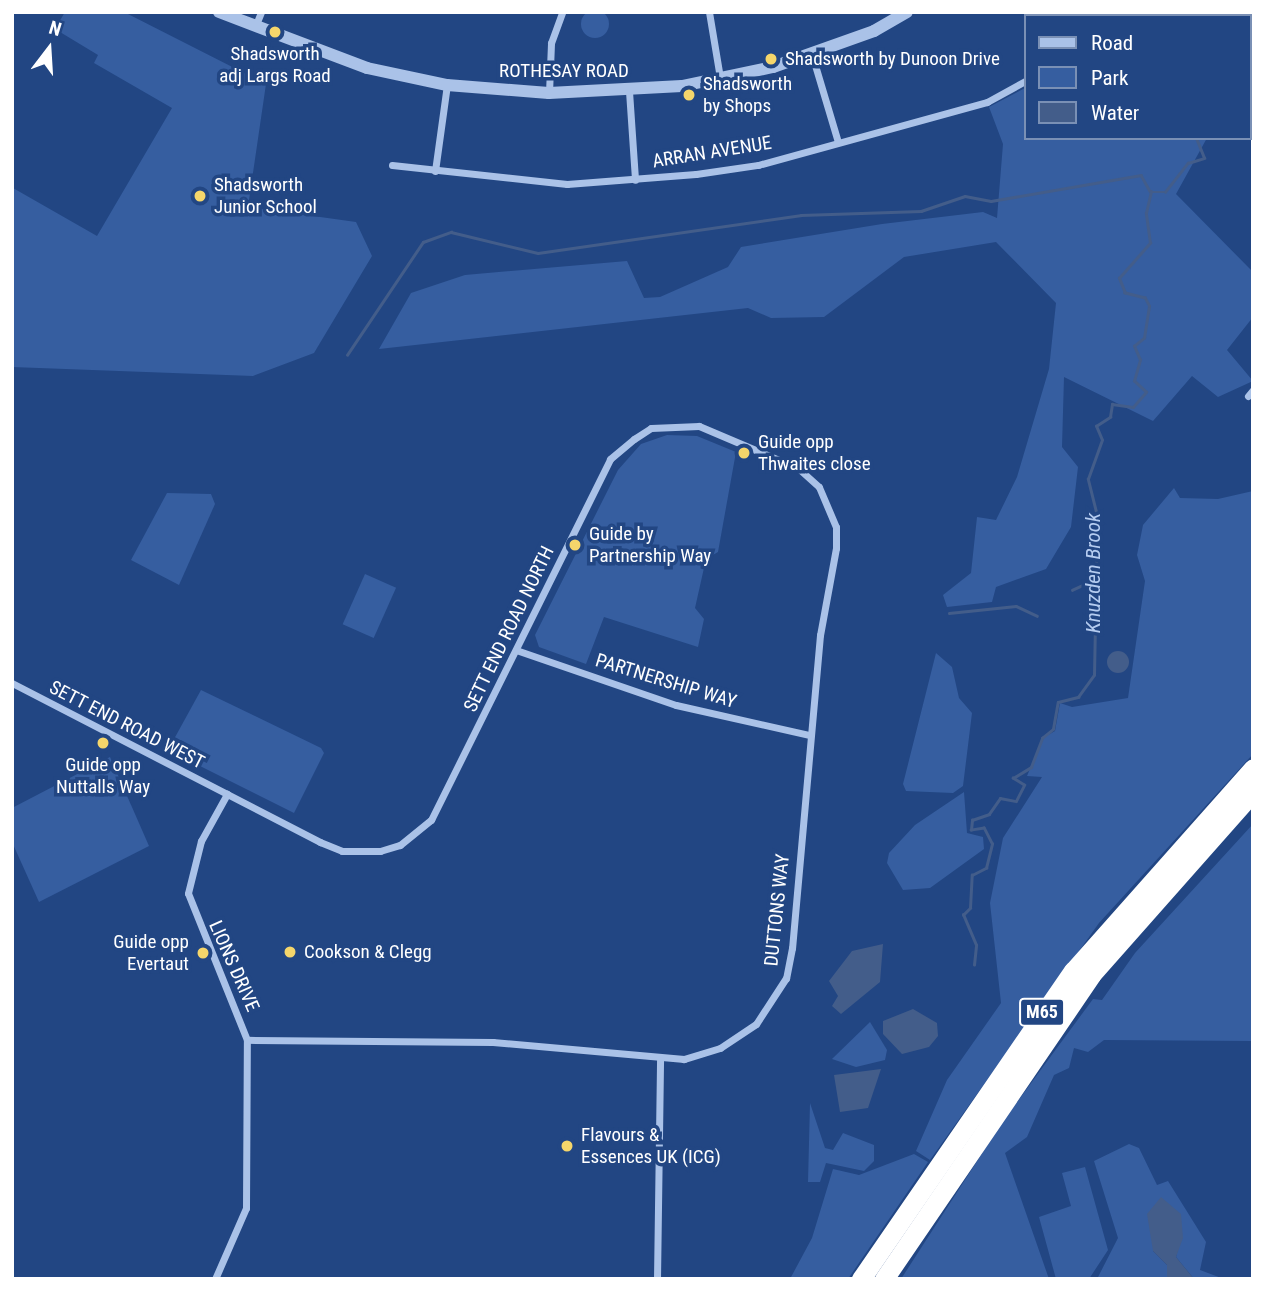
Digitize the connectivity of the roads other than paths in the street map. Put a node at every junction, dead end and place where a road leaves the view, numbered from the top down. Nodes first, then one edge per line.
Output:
1 (219, 12) edge
2 (261, 12) edge
3 (562, 12) edge
4 (709, 12) edge
5 (907, 12) edge
6 (255, 28) junction
7 (812, 55) junction
8 (720, 79) junction
9 (1024, 82) edge
10 (447, 85) junction
11 (629, 92) junction
12 (549, 93) junction
13 (837, 139) junction
14 (392, 165) dead end
15 (435, 171) junction
16 (635, 180) junction
17 (819, 487) joint
18 (516, 650) junction
19 (12, 684) edge
20 (809, 735) junction
21 (1253, 768) edge
22 (1253, 792) edge
23 (228, 794) junction
24 (247, 1040) junction
25 (660, 1059) junction
26 (215, 1279) edge
27 (657, 1279) edge
28 (861, 1279) edge
29 (884, 1279) edge

1 - 6 street, ROTHESAY ROAD
2 - 6 street
3 - 12 street
4 - 8 street
5 - 7 street, ROTHESAY ROAD
6 - 10 street, ROTHESAY ROAD
7 - 8 street, ROTHESAY ROAD
7 - 13 street
8 - 11 street, ROTHESAY ROAD
9 - 13 street, ARRAN AVENUE
10 - 12 street, ROTHESAY ROAD
10 - 15 street
11 - 12 street, ROTHESAY ROAD
11 - 16 street
13 - 16 street, ARRAN AVENUE
14 - 15 street, ARRAN AVENUE
15 - 16 street, ARRAN AVENUE
17 - 18 street, SETT END ROAD NORTH
17 - 20 street, DUTTONS WAY
18 - 20 street, PARTNERSHIP WAY
18 - 23 street, SETT END ROAD NORTH
19 - 23 street, SETT END ROAD WEST
20 - 25 street, DUTTONS WAY
21 - 28 highway, M65
22 - 29 highway, M65
23 - 24 street, LIONS DRIVE
24 - 25 street, DUTTONS WAY
24 - 26 street, LIONS DRIVE
25 - 27 street

